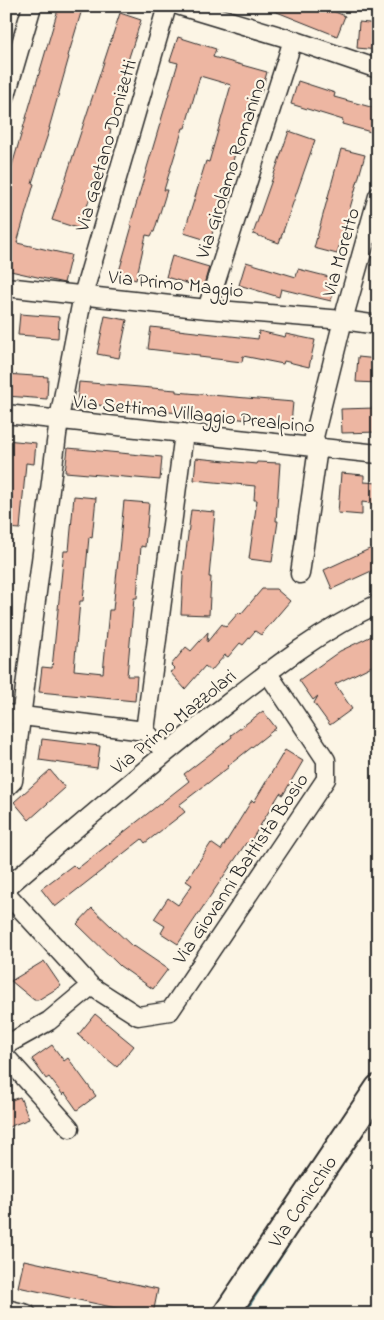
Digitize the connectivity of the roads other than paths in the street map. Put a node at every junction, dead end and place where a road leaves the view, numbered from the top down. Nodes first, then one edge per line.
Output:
1 (32, 6) edge
2 (167, 6) edge
3 (180, 6) edge
4 (293, 40) junction
5 (378, 69) edge
6 (6, 95) edge
7 (378, 196) edge
8 (6, 286) edge
9 (83, 295) junction
10 (206, 309) junction
11 (342, 320) junction
12 (378, 325) edge
13 (6, 414) edge
14 (59, 419) junction
15 (184, 433) junction
16 (318, 448) junction
17 (378, 454) edge
18 (300, 574) dead end
19 (378, 604) edge
20 (267, 672) junction
21 (13, 715) edge
22 (145, 731) junction
23 (165, 752) junction
24 (6, 788) edge
25 (6, 888) edge
26 (6, 893) edge
27 (91, 986) junction
28 (6, 1045) edge
29 (6, 1057) edge
30 (378, 1088) edge
31 (70, 1128) dead end
32 (6, 1309) edge
33 (28, 1314) edge
34 (226, 1314) edge

1 - 6 street
2 - 9 street, Via Gaetano Donizetti
3 - 4 street
4 - 5 street
4 - 10 street, Via Girolamo Romanino
7 - 11 street, Via Moretto
8 - 9 street, Via Primo Maggio
9 - 10 street, Via Primo Maggio
9 - 14 street, Via Gaetano Donizetti
10 - 11 street, Via Primo Maggio
11 - 12 street, Via Primo Maggio
11 - 16 street
13 - 14 street, Via Settima Villaggio Prealpino
14 - 15 street, Via Settima Villaggio Prealpino
14 - 21 street, Via Gaetano Donizetti
15 - 16 street, Via Settima Villaggio Prealpino
15 - 22 street
16 - 17 street, Via Settima Villaggio Prealpino
16 - 18 street
19 - 20 street, Via Primo Mazzolari
20 - 23 street, Via Primo Mazzolari
20 - 27 street, Via Giovanni Battista Bosio
21 - 22 street
21 - 24 street, Via Gaetano Donizetti
22 - 23 street
23 - 25 street, Via Primo Mazzolari
26 - 27 street, Via Giovanni Battista Bosio
27 - 28 street
29 - 31 street
30 - 34 main road, Via Conicchio
32 - 33 street

